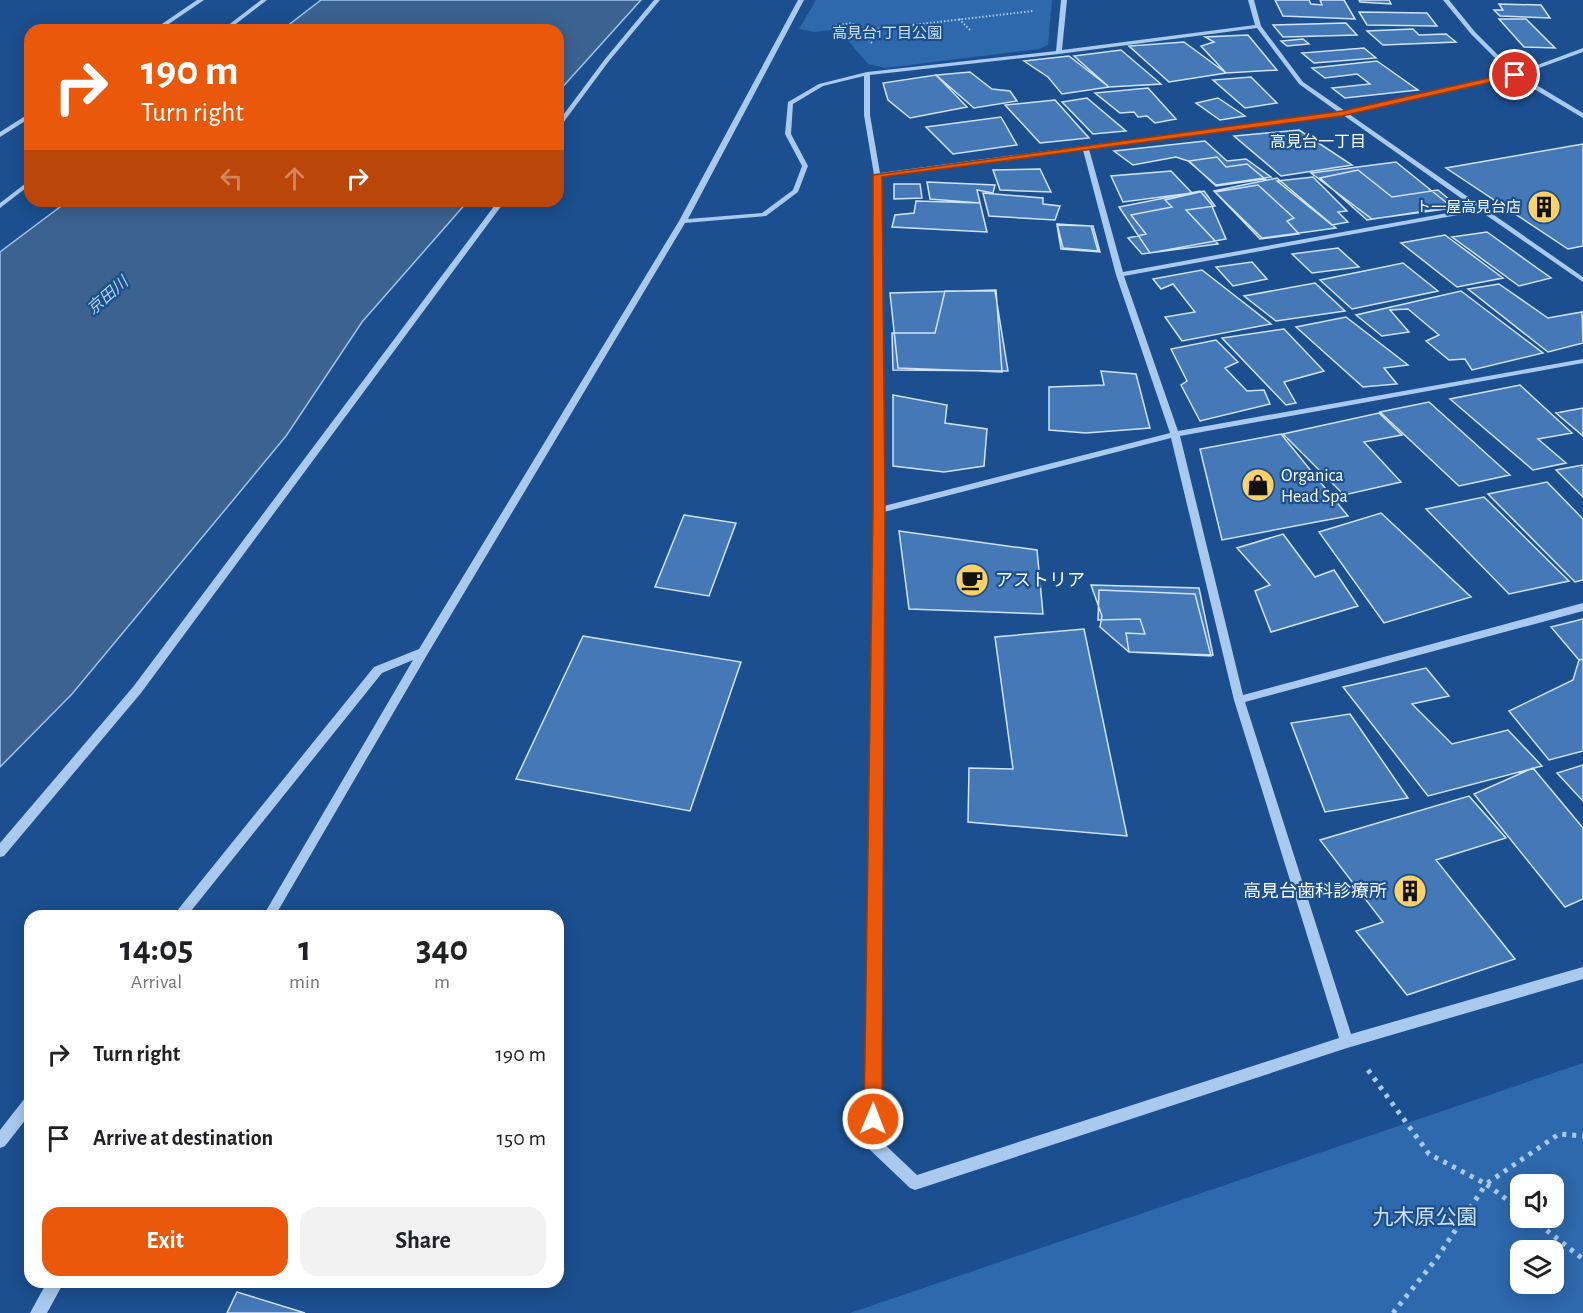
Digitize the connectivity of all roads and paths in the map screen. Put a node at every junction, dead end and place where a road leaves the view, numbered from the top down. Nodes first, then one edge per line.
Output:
1 (201, 0) edge
2 (264, 0) edge
3 (657, 0) edge
4 (801, 0) edge
5 (1064, 0) edge
6 (1251, 0) edge
7 (1446, 0) edge
8 (165, 24) edge
9 (233, 24) edge
10 (1258, 26) junction
11 (860, 30) dead end
12 (833, 33) dead end
13 (1583, 50) edge
14 (1059, 52) junction
15 (867, 74) junction
16 (1515, 75) junction
17 (1342, 113) junction
18 (1583, 116) edge
19 (564, 118) edge
20 (24, 119) edge
21 (0, 135) edge
22 (1086, 148) junction
23 (877, 175) junction
24 (24, 187) edge
25 (0, 206) edge
26 (498, 207) edge
27 (1481, 209) junction
28 (683, 221) junction
29 (1120, 275) junction
30 (1583, 280) edge
31 (1583, 361) edge
32 (1175, 434) junction
33 (879, 510) junction
34 (1583, 607) edge
35 (423, 652) junction
36 (1239, 700) junction
37 (0, 852) edge
38 (185, 910) edge
39 (272, 910) edge
40 (1583, 973) edge
41 (1347, 1042) junction
42 (24, 1111) edge
43 (1583, 1136) edge
44 (0, 1141) edge
45 (1486, 1184) junction
46 (1510, 1202) edge
47 (1544, 1228) edge
48 (1583, 1259) edge
49 (53, 1288) edge
50 (38, 1313) edge
51 (1393, 1313) edge

1 - 8 street
2 - 9 street
3 - 19 street
4 - 28 street
5 - 14 street
6 - 10 street
7 - 16 street
10 - 14 street
10 - 17 street
11 - 12 path
13 - 16 street
14 - 15 street
15 - 23 street
15 - 28 street
16 - 17 street
16 - 18 street
17 - 22 street
17 - 27 street
20 - 21 street
22 - 23 street
22 - 29 street
23 - 33 street
24 - 25 street
26 - 37 street
27 - 29 street
27 - 30 street
28 - 35 street
29 - 32 street
31 - 32 street
32 - 33 street
32 - 36 street
33 - 41 street
34 - 36 street
35 - 38 street
35 - 39 street
36 - 41 street
40 - 41 street
41 - 45 path
42 - 44 street
43 - 45 path
45 - 46 path
45 - 51 path
47 - 48 path
49 - 50 street

